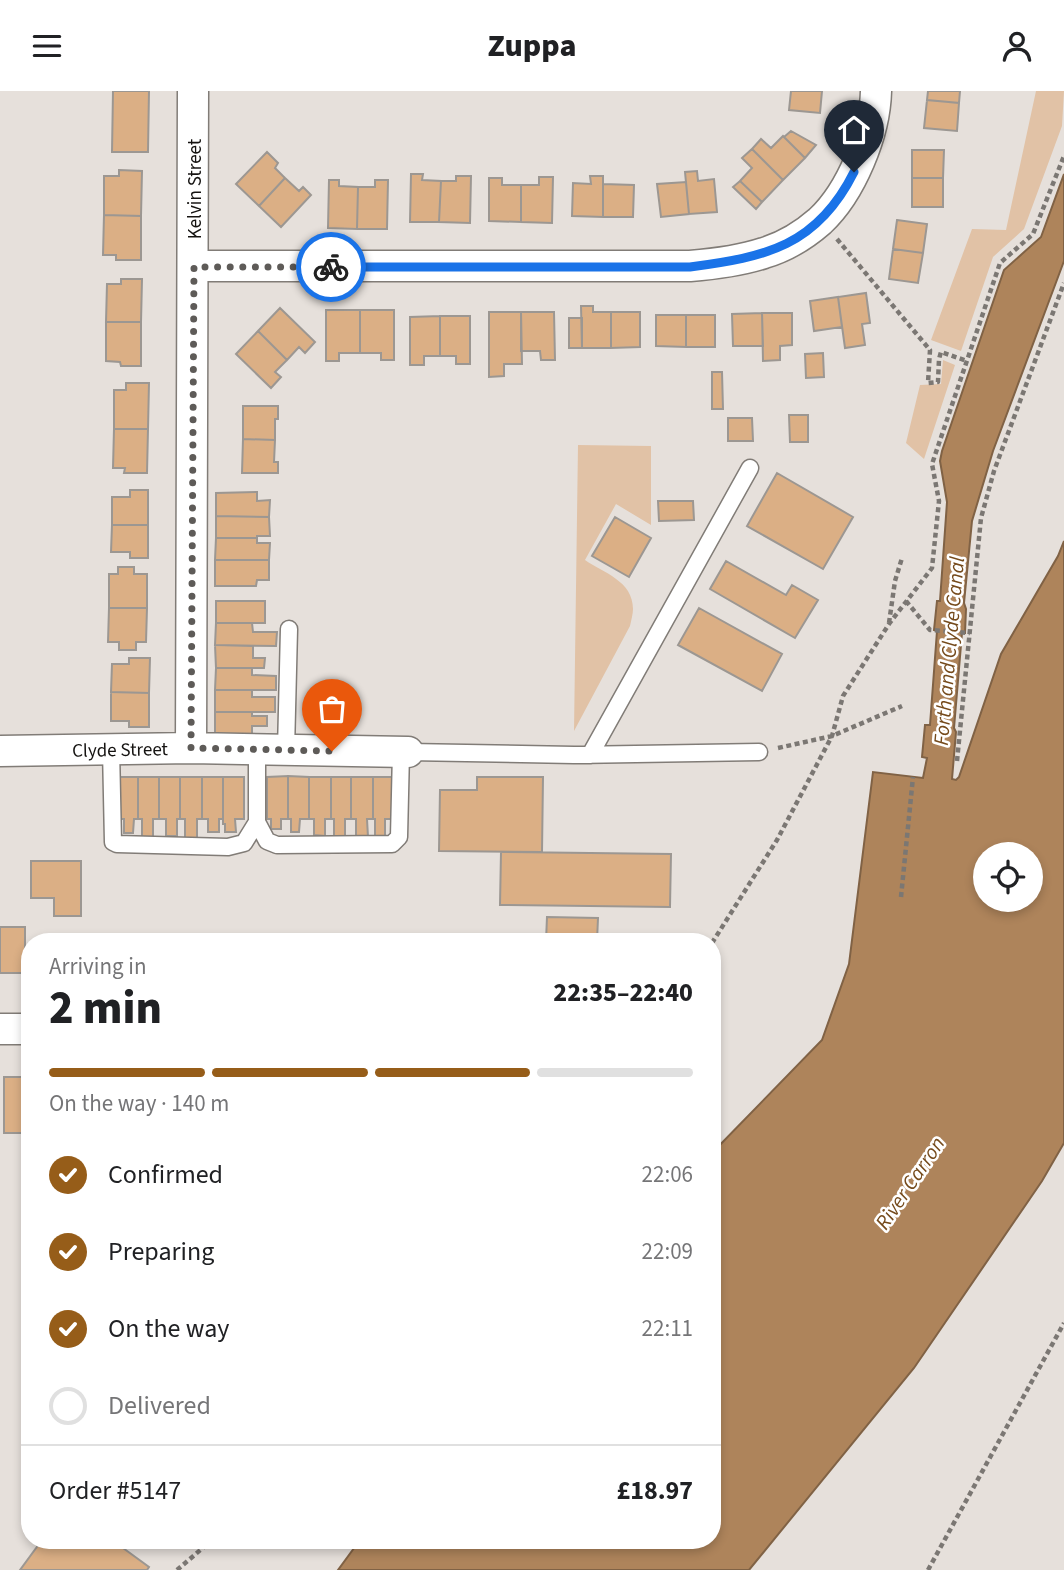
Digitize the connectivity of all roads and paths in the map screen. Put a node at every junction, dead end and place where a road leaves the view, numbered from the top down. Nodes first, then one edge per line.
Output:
1 (193, 91) edge
2 (877, 91) edge
3 (1064, 156) edge
4 (821, 221) junction
5 (194, 267) junction
6 (1064, 283) edge
7 (967, 361) junction
8 (750, 468) dead end
9 (902, 558) dead end
10 (906, 601) junction
11 (889, 624) junction
12 (289, 629) dead end
13 (970, 633) junction
14 (902, 706) dead end
15 (832, 736) junction
16 (191, 748) junction
17 (111, 750) junction
18 (271, 750) junction
19 (0, 751) edge
20 (404, 752) junction
21 (759, 752) joint
22 (590, 755) junction
23 (957, 761) dead end
24 (913, 777) dead end
25 (257, 822) junction
26 (901, 897) dead end
27 (718, 933) edge
28 (0, 1029) edge
29 (21, 1029) edge
30 (1064, 1323) edge
31 (202, 1549) edge
32 (177, 1570) edge
33 (928, 1570) edge

1 - 5 street, Kelvin Street
2 - 4 street
3 - 7 path
4 - 5 street
4 - 7 path
5 - 16 street, Kelvin Street
6 - 13 path
7 - 10 path
8 - 22 lane
9 - 11 path
10 - 11 path
10 - 13 path
11 - 15 path
12 - 18 lane
13 - 23 path
14 - 15 path
15 - 21 path
15 - 27 path
16 - 17 street, Clyde Street
16 - 18 street, Clyde Street
17 - 19 street, Clyde Street
17 - 25 lane
18 - 20 street, Clyde Street
18 - 25 lane
20 - 22 lane
20 - 25 lane
21 - 22 lane
24 - 26 path
28 - 29 street
30 - 33 path
31 - 32 path

